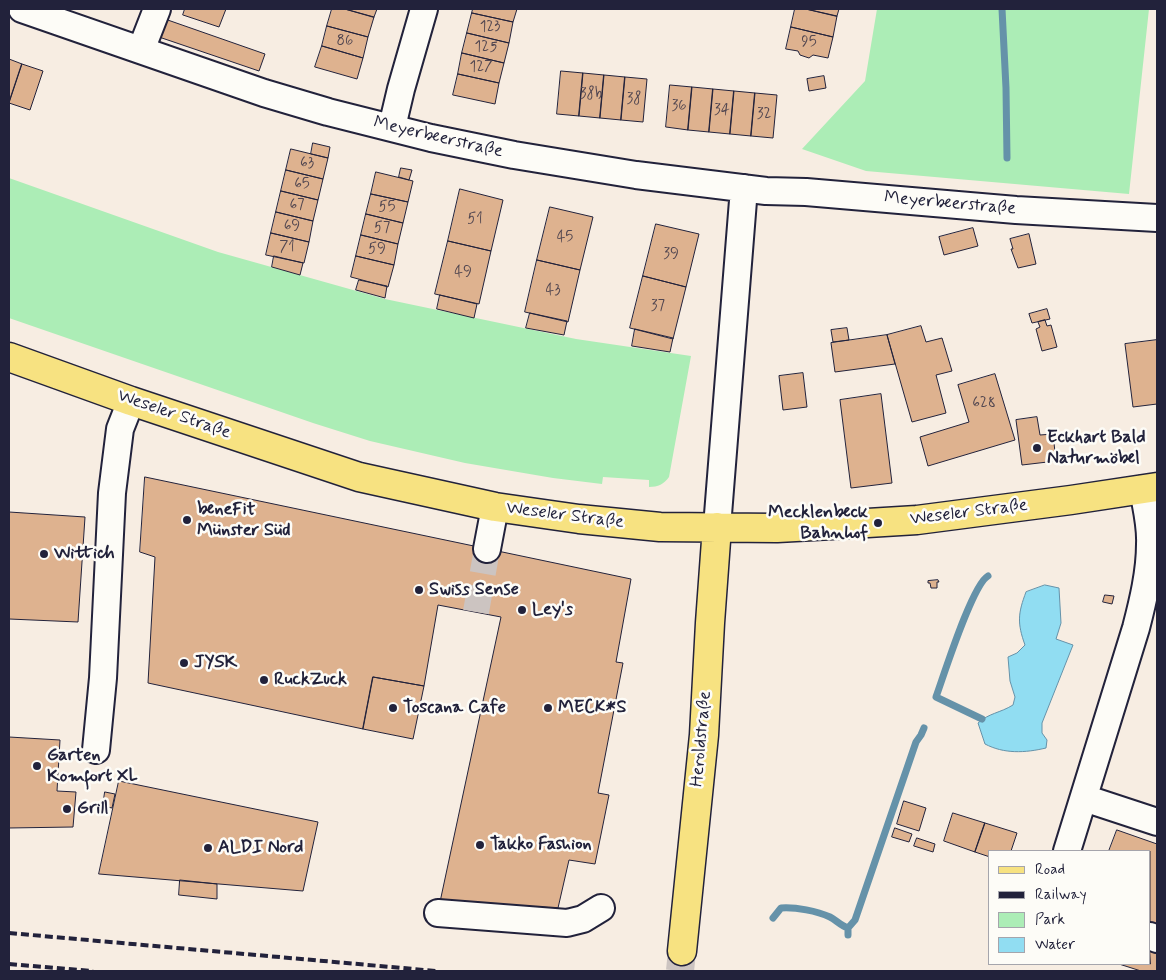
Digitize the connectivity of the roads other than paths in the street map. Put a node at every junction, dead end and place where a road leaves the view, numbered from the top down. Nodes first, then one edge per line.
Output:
1 (22, 9) edge
2 (157, 9) edge
3 (424, 9) edge
4 (141, 50) junction
5 (392, 127) junction
6 (744, 188) junction
7 (1157, 218) edge
8 (9, 357) edge
9 (131, 401) junction
10 (1150, 488) edge
11 (495, 508) junction
12 (717, 527) junction
13 (487, 549) tunnel mouth
14 (96, 750) dead end
15 (1084, 798) junction
16 (1157, 822) edge
17 (1067, 850) edge
18 (600, 908) dead end
19 (438, 913) dead end
20 (682, 951) tunnel mouth

1 - 4 street, Meyerbeerstraße
2 - 4 street
3 - 5 street
4 - 5 street, Meyerbeerstraße
5 - 6 street, Meyerbeerstraße
6 - 7 street, Meyerbeerstraße
6 - 12 street
8 - 9 main road, Weseler Straße
9 - 11 main road, Weseler Straße
9 - 14 street
10 - 12 main road, Weseler Straße
10 - 15 street, Weseler Straße
11 - 12 main road, Weseler Straße
11 - 13 street
12 - 20 main road, Heroldstraße
15 - 16 street
15 - 17 street, Weseler Straße
18 - 19 street

